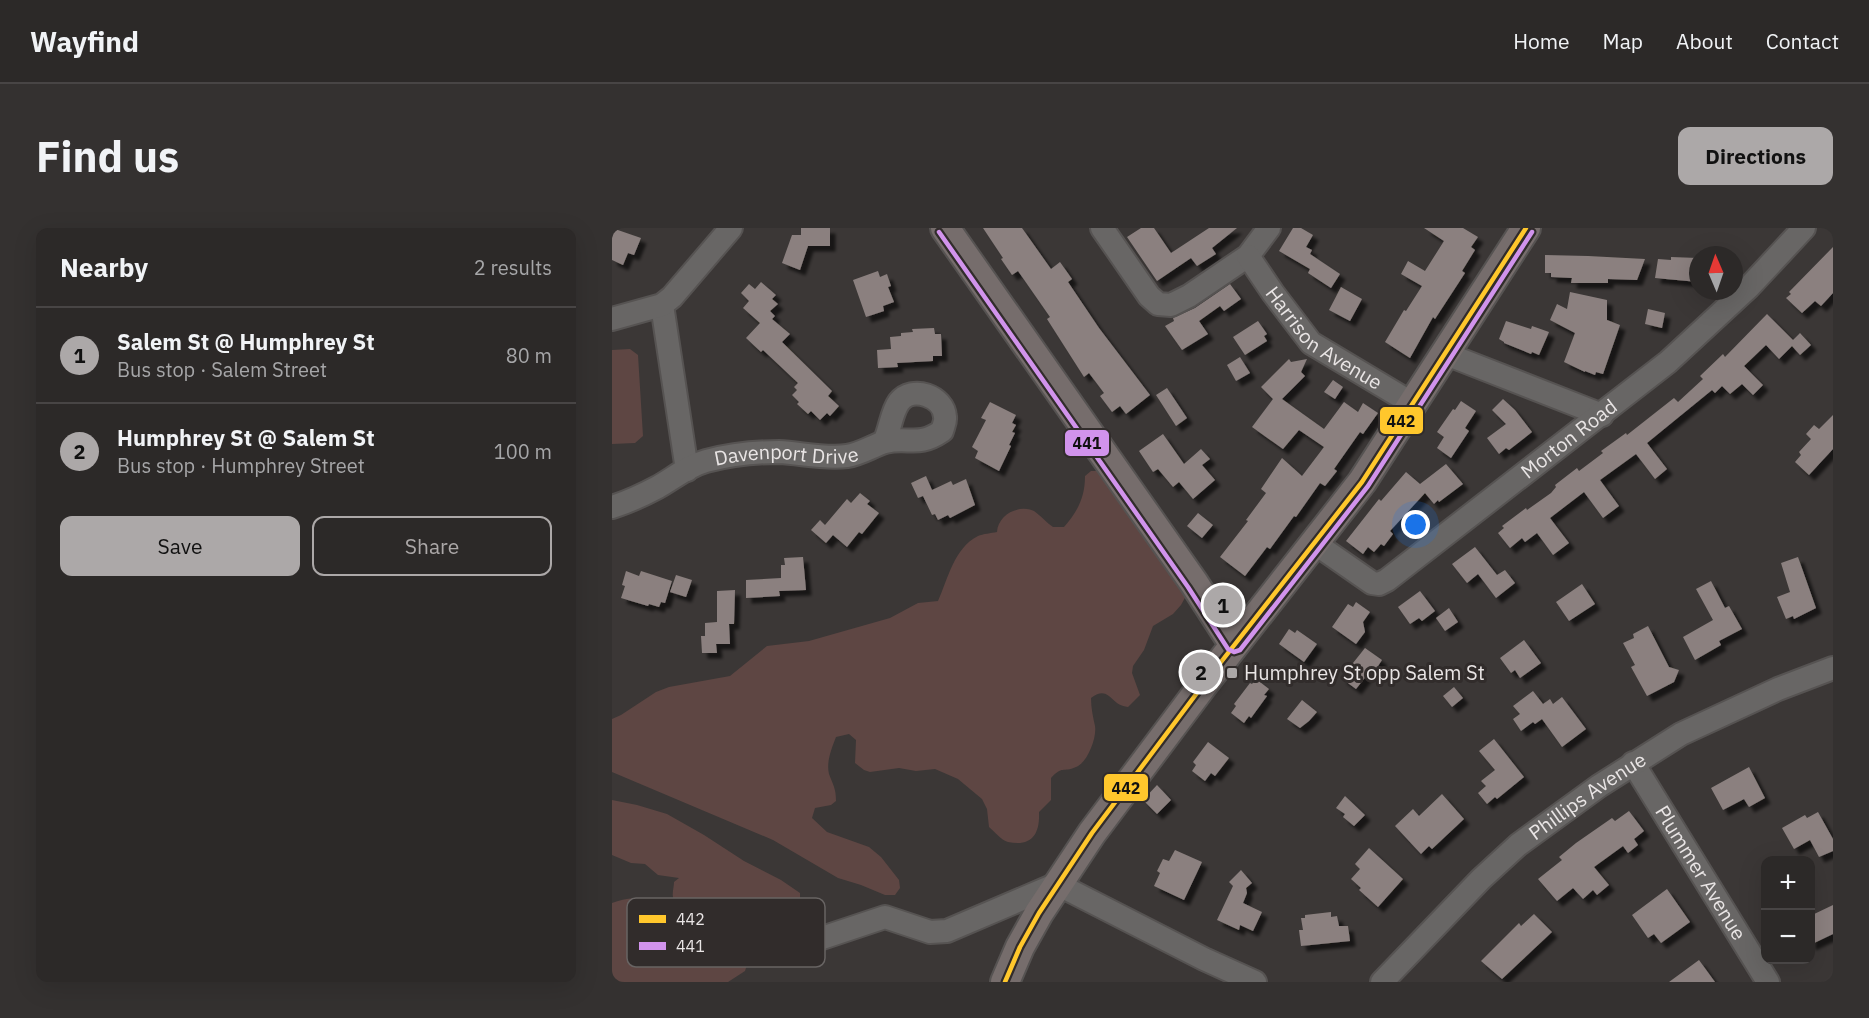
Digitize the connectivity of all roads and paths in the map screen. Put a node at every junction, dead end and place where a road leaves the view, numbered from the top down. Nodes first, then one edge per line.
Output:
1 (731, 228) edge
2 (945, 228) edge
3 (1102, 228) edge
4 (1269, 228) edge
5 (1526, 228) edge
6 (1804, 228) edge
7 (1248, 256) junction
8 (662, 305) junction
9 (612, 319) edge
10 (1446, 354) junction
11 (1413, 404) junction
12 (1602, 415) junction
13 (884, 442) dead end
14 (687, 470) junction
15 (612, 507) edge
16 (1313, 542) junction
17 (1234, 645) junction
18 (1833, 668) edge
19 (1633, 764) junction
20 (1057, 884) junction
21 (825, 937) edge
22 (1005, 982) edge
23 (1255, 982) edge
24 (1382, 982) edge
25 (1768, 982) edge

1 - 8 street
2 - 17 main road
3 - 7 street
4 - 7 street
5 - 10 main road
6 - 12 street, Morton Road
7 - 11 street, Harrison Avenue
8 - 9 street
8 - 14 street, Davenport Drive
10 - 11 main road
10 - 12 street
11 - 16 main road
12 - 16 street, Morton Road
13 - 14 street, Davenport Drive
14 - 15 street, Davenport Drive
16 - 17 main road
17 - 20 main road
18 - 19 street, Phillips Avenue
19 - 24 street, Phillips Avenue
19 - 25 street, Plummer Avenue
20 - 21 street
20 - 22 main road
20 - 23 street

